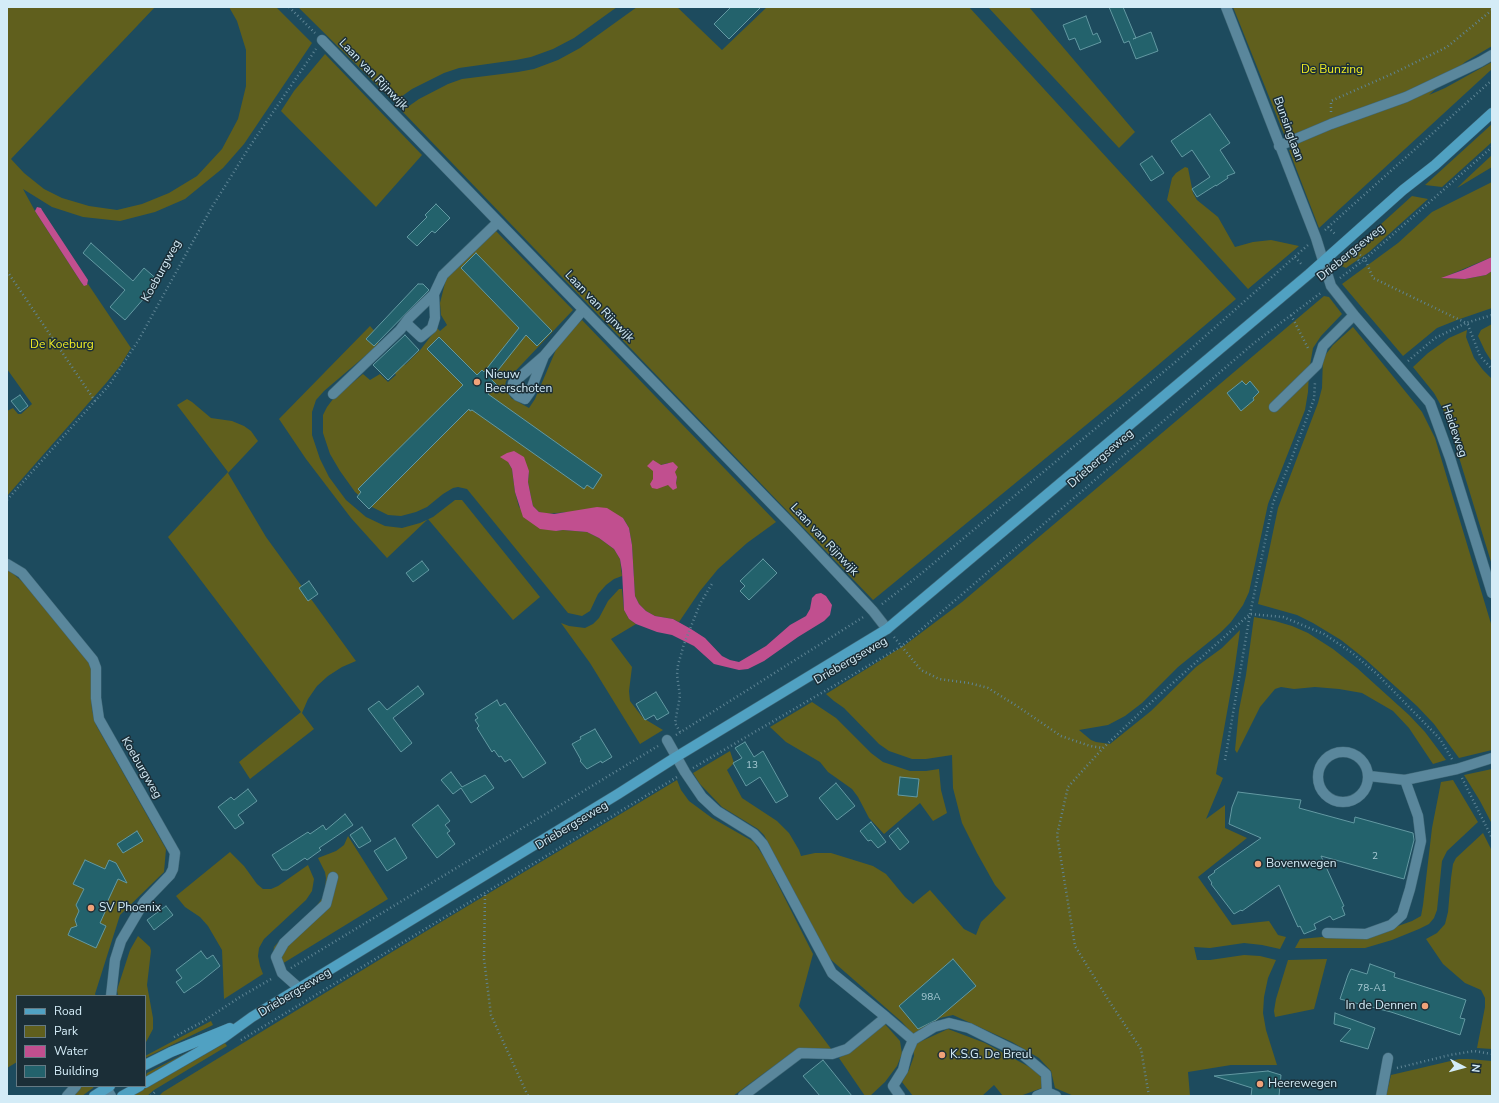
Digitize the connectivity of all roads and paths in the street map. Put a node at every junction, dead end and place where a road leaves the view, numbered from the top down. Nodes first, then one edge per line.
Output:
1 (289, 7) edge
2 (1226, 7) edge
3 (1492, 10) edge
4 (322, 40) junction
5 (1492, 55) edge
6 (1492, 80) edge
7 (1492, 113) edge
8 (1330, 124) junction
9 (1279, 146) junction
10 (1492, 147) edge
11 (498, 222) junction
12 (1328, 227) dead end
13 (1360, 255) dead end
14 (1295, 257) dead end
15 (1365, 260) junction
16 (1324, 261) junction
17 (7, 271) edge
18 (1331, 286) junction
19 (434, 294) junction
20 (584, 310) junction
21 (1291, 315) junction
22 (1354, 315) junction
23 (1492, 315) edge
24 (406, 323) junction
25 (1466, 323) junction
26 (544, 356) dead end
27 (1317, 365) junction
28 (1400, 367) junction
29 (1492, 369) edge
30 (333, 394) dead end
31 (95, 401) junction
32 (1274, 407) dead end
33 (7, 500) edge
34 (7, 564) edge
35 (713, 582) dead end
36 (1492, 593) edge
37 (873, 611) junction
38 (1250, 614) junction
39 (887, 630) junction
40 (902, 646) junction
41 (680, 732) junction
42 (667, 740) junction
43 (1103, 748) junction
44 (676, 756) junction
45 (1492, 758) edge
46 (1225, 760) dead end
47 (1457, 768) junction
48 (685, 772) junction
49 (1369, 776) junction
50 (1406, 780) junction
51 (1492, 838) edge
52 (333, 877) dead end
53 (485, 894) junction
54 (1327, 933) dead end
55 (282, 973) junction
56 (300, 989) junction
57 (111, 995) edge
58 (252, 1017) junction
59 (886, 1017) junction
60 (170, 1039) dead end
61 (913, 1040) junction
62 (238, 1042) dead end
63 (1492, 1054) edge
64 (1388, 1058) dead end
65 (146, 1064) edge
66 (1386, 1071) junction
67 (146, 1082) edge
68 (75, 1087) edge
69 (138, 1087) edge
70 (160, 1087) dead end
71 (108, 1089) edge
72 (1052, 1094) edge
73 (67, 1096) edge
74 (94, 1096) edge
75 (122, 1096) edge
76 (151, 1096) edge
77 (528, 1096) edge
78 (743, 1096) edge
79 (900, 1096) edge
80 (1037, 1096) edge
81 (1149, 1096) edge
82 (1380, 1096) edge

1 - 4 path, Laan van Rijnwijk
2 - 9 street, Bunsinglaan
3 - 8 path
4 - 11 street, Laan van Rijnwijk
4 - 31 path, Koeburgweg
5 - 8 street
6 - 12 path
7 - 16 main road, Driebergseweg
8 - 9 street
9 - 16 street, Bunsinglaan
10 - 15 path, Driebergseweg
11 - 19 street
11 - 20 street, Laan van Rijnwijk
13 - 15 path
14 - 37 path
15 - 18 path, Driebergseweg
15 - 25 path
16 - 18 street, Heideweg
16 - 39 main road, Driebergseweg
17 - 31 path
18 - 21 path, Driebergseweg
18 - 22 street, Heideweg
19 - 24 street
19 - 24 street
20 - 26 street
20 - 37 street, Laan van Rijnwijk
21 - 27 path
21 - 40 path, Driebergseweg
22 - 27 street
22 - 28 street, Heideweg
23 - 25 path
24 - 30 street
25 - 28 path
25 - 29 path
27 - 32 street
27 - 38 path
28 - 36 street, Heideweg
31 - 33 path, Koeburgweg
34 - 57 street, Koeburgweg
35 - 41 path
37 - 39 street, Laan van Rijnwijk
37 - 41 path, Driebergseweg
38 - 43 path
38 - 46 path
38 - 47 path
39 - 44 main road, Driebergseweg
40 - 43 path
40 - 48 path, Driebergseweg
41 - 42 path, Driebergseweg
42 - 44 street
42 - 55 path, Driebergseweg
43 - 81 path
44 - 48 street
44 - 56 main road, Driebergseweg
45 - 47 street
47 - 50 street
47 - 51 path
48 - 53 path, Driebergseweg
48 - 59 street
49 - 49 street
49 - 50 street
50 - 54 street
52 - 55 street
53 - 62 path, Driebergseweg
53 - 77 path
55 - 56 street
55 - 60 path, Driebergseweg
56 - 58 main road, Driebergseweg
58 - 65 main road, Driebergseweg
58 - 67 main road, Driebergseweg
59 - 61 street
59 - 78 street
61 - 72 street
61 - 79 street
63 - 66 path
64 - 66 street
66 - 82 street
68 - 73 street
69 - 75 main road
70 - 76 path
71 - 74 main road
72 - 80 street

